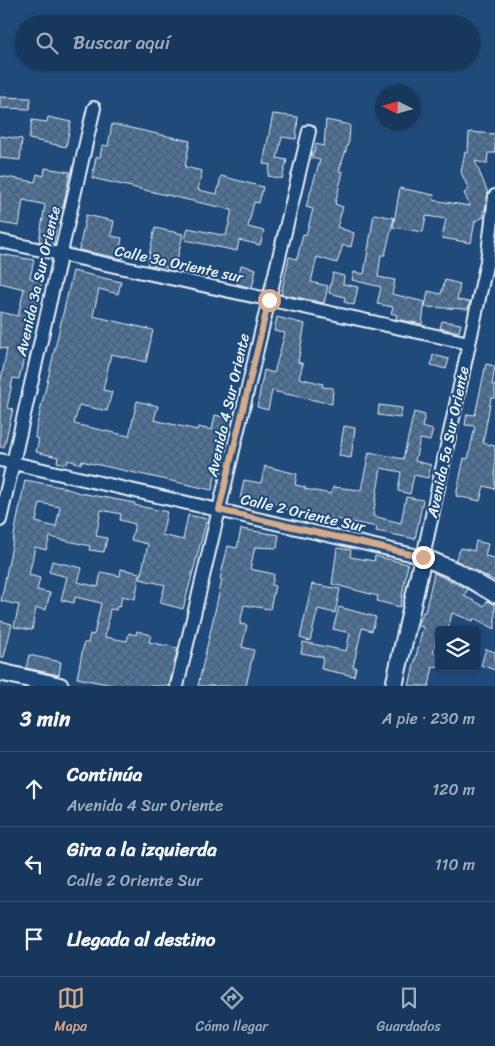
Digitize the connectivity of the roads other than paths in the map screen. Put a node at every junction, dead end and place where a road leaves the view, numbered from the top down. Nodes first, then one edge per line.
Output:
1 (94, 108) dead end
2 (309, 132) dead end
3 (495, 196) edge
4 (0, 241) edge
5 (60, 254) junction
6 (491, 262) edge
7 (269, 300) junction
8 (469, 343) junction
9 (0, 460) edge
10 (13, 463) junction
11 (219, 510) junction
12 (0, 520) edge
13 (423, 557) junction
14 (495, 594) edge
15 (0, 672) edge
16 (60, 686) edge
17 (178, 686) edge
18 (394, 686) edge

1 - 5 street, Avenida 3a Sur Oriente
2 - 7 street, Avenida 4 Sur Oriente
3 - 6 street, Avenida 5a Sur Oriente
4 - 5 street, Calle 3a Oriente sur
5 - 7 street, Calle 3a Oriente sur
5 - 10 street, Avenida 3a Sur Oriente
6 - 8 street, Avenida 5a Sur Oriente
7 - 8 street, Calle 3a Oriente sur
7 - 11 street, Avenida 4 Sur Oriente
8 - 13 street, Avenida 5a Sur Oriente
9 - 10 street, Calle 2 Oriente Sur
10 - 11 street, Calle 2 Oriente Sur
10 - 12 street, Avenida 3a Sur Oriente
11 - 13 street, Calle 2 Oriente Sur
11 - 17 street, Avenida 4 Sur Oriente
13 - 14 street
13 - 18 street, Avenida 5a Sur Oriente
15 - 16 street

